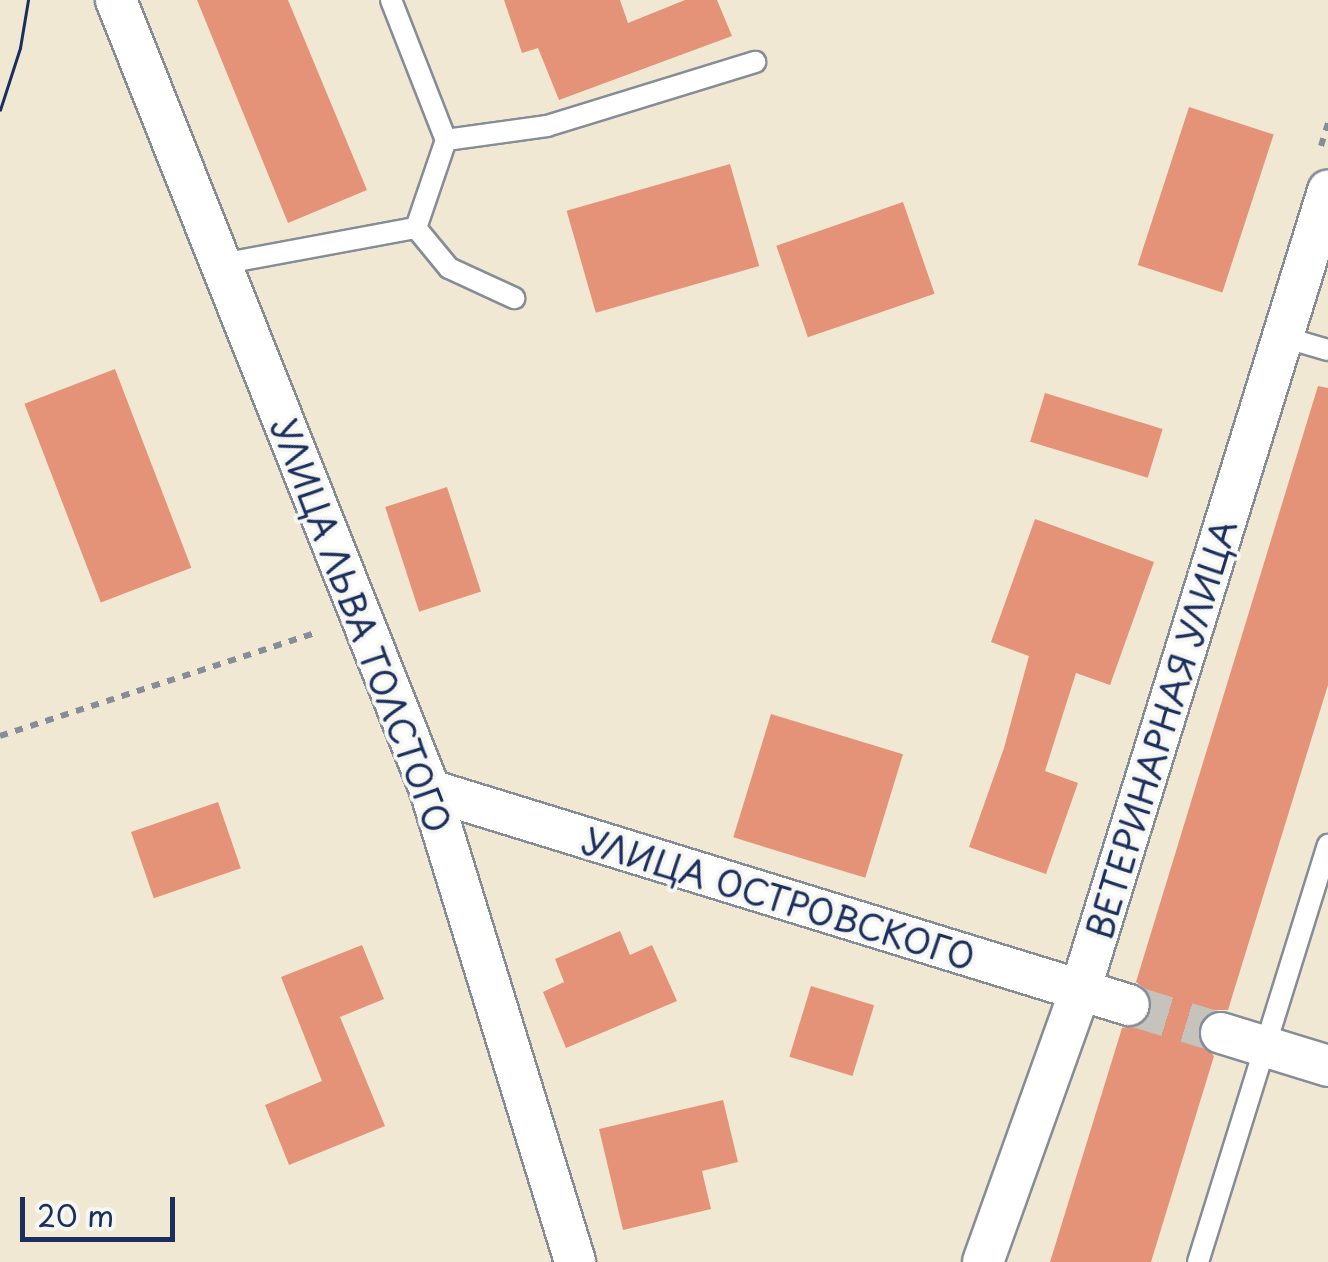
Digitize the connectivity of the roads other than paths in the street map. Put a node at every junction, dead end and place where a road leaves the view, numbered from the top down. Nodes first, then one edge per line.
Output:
1 (116, 0) edge
2 (391, 0) edge
3 (755, 62) dead end
4 (446, 140) junction
5 (1328, 192) edge
6 (416, 228) junction
7 (1320, 248) edge
8 (220, 264) junction
9 (514, 298) dead end
10 (1283, 336) junction
11 (1328, 350) edge
12 (430, 790) junction
13 (1328, 844) edge
14 (1080, 991) junction
15 (1128, 1005) tunnel mouth
16 (1221, 1034) tunnel mouth
17 (1264, 1046) junction
18 (1328, 1066) edge
19 (575, 1262) edge
20 (983, 1262) edge
21 (1198, 1262) edge

1 - 8 street, УЛИЦА ЛЬВА ТОЛСТОГО
2 - 4 lane
3 - 4 lane
4 - 6 lane
5 - 7 street, ВЕТЕРИНАРНАЯ УЛИЦА
6 - 8 lane
6 - 9 lane
7 - 10 street, ВЕТЕРИНАРНАЯ УЛИЦА
8 - 12 street, УЛИЦА ЛЬВА ТОЛСТОГО
10 - 11 lane
10 - 14 street, ВЕТЕРИНАРНАЯ УЛИЦА
12 - 14 street, УЛИЦА ОСТРОВСКОГО
12 - 19 street, УЛИЦА ЛЬВА ТОЛСТОГО
13 - 17 lane
14 - 15 street, УЛИЦА ОСТРОВСКОГО
14 - 20 street, ВЕТЕРИНАРНАЯ УЛИЦА
16 - 17 street
17 - 18 street
17 - 21 lane

